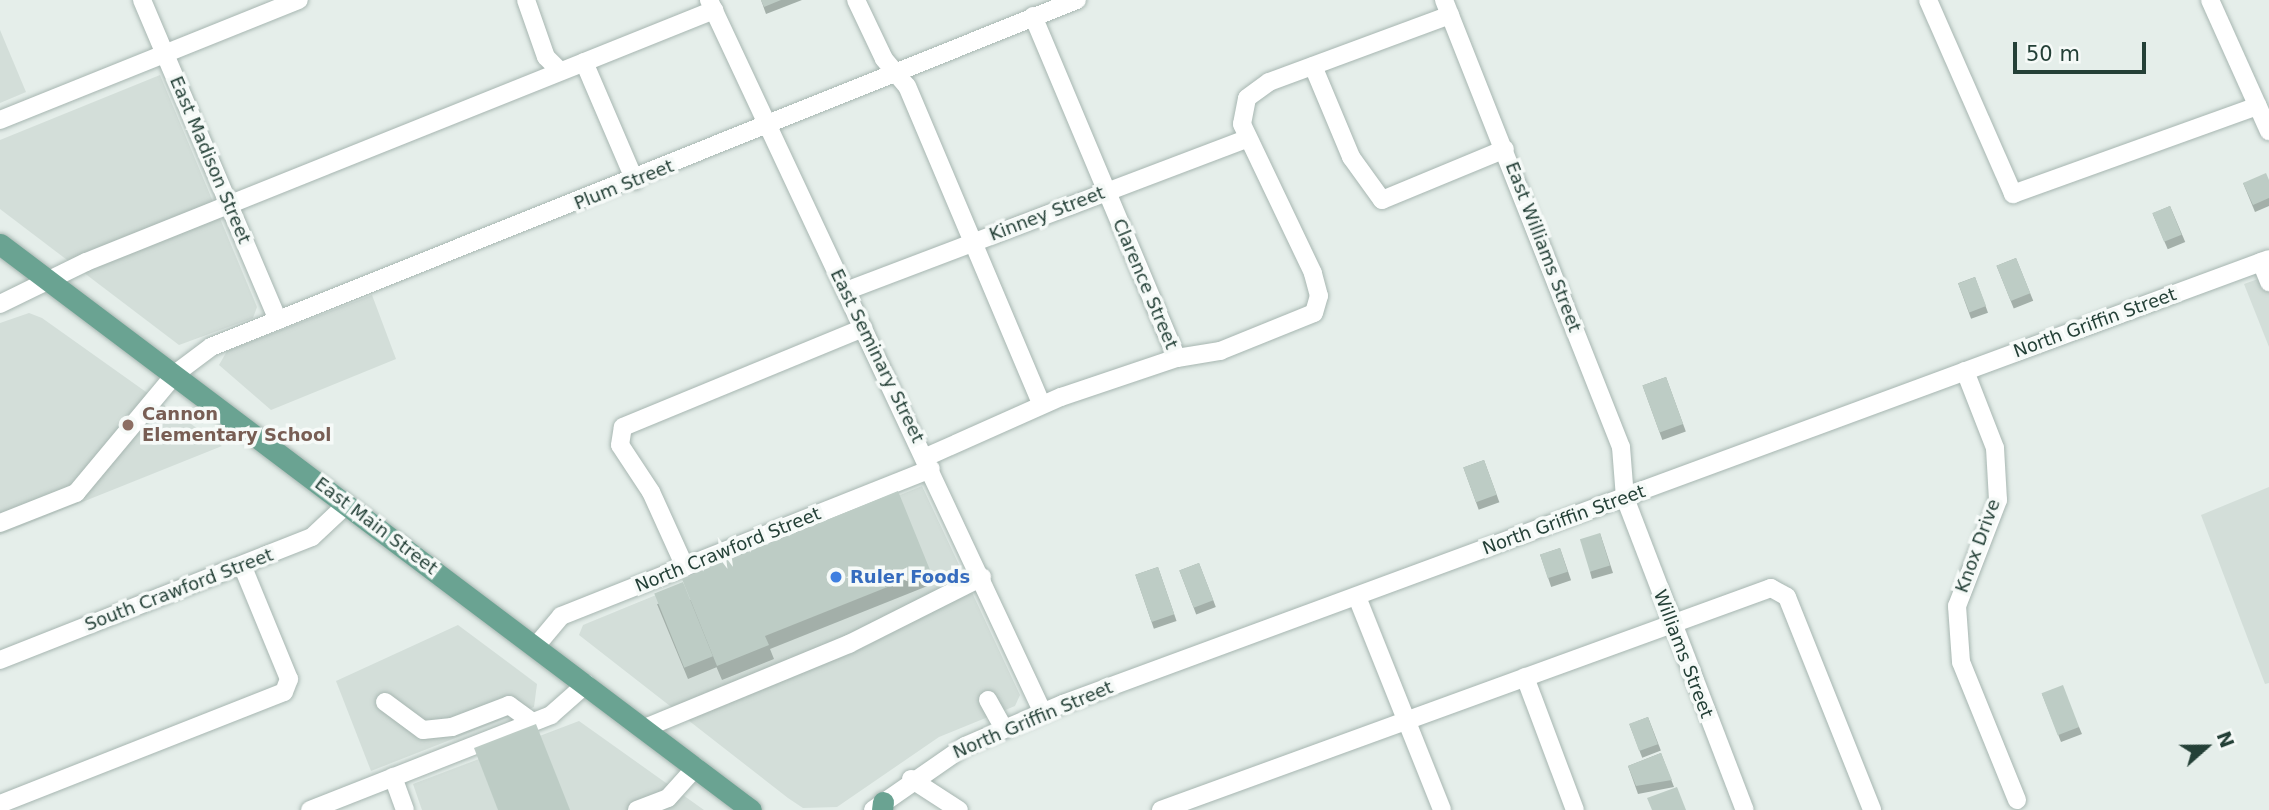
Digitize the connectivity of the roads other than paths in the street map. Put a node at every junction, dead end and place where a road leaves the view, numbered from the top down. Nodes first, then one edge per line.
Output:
1 (142, 0) edge
2 (299, 0) edge
3 (526, 0) edge
4 (856, 0) edge
5 (1077, 0) edge
6 (1928, 0) edge
7 (2210, 0) edge
8 (712, 5) edge
9 (1447, 8) edge
10 (1033, 16) junction
11 (165, 54) junction
12 (584, 62) junction
13 (1313, 66) junction
14 (560, 71) junction
15 (896, 74) junction
16 (2258, 106) junction
17 (0, 120) edge
18 (767, 127) junction
19 (2269, 131) edge
20 (1248, 138) junction
21 (1505, 149) junction
22 (635, 181) junction
23 (1105, 192) junction
24 (227, 204) junction
25 (973, 242) junction
26 (0, 244) edge
27 (2265, 261) edge
28 (2269, 282) edge
29 (53, 283) junction
30 (846, 291) junction
31 (0, 304) edge
32 (278, 320) junction
33 (863, 328) junction
34 (1177, 358) junction
35 (1965, 371) junction
36 (175, 374) junction
37 (1042, 405) junction
38 (929, 463) junction
39 (1625, 498) junction
40 (347, 504) junction
41 (0, 523) edge
42 (242, 565) junction
43 (685, 567) junction
44 (982, 577) junction
45 (1357, 597) junction
46 (1669, 622) junction
47 (536, 646) junction
48 (0, 660) edge
49 (1525, 677) junction
50 (586, 684) junction
51 (988, 700) dead end
52 (385, 702) dead end
53 (1043, 713) junction
54 (1406, 721) junction
55 (532, 722) junction
56 (645, 728) junction
57 (1004, 729) junction
58 (696, 767) junction
59 (393, 777) junction
60 (911, 779) junction
61 (2017, 800) dead end
62 (0, 804) edge
63 (879, 807) edge
64 (310, 810) edge
65 (405, 810) edge
66 (637, 810) edge
67 (751, 810) edge
68 (959, 810) edge
69 (1161, 810) edge
70 (1442, 810) edge
71 (1574, 810) edge
72 (1745, 810) edge
73 (1872, 810) edge

1 - 11 street, East Madison Street
2 - 11 street
3 - 14 street
4 - 15 street
5 - 10 street, Plum Street
6 - 16 street
7 - 16 street
8 - 12 street
8 - 18 street, East Seminary Street
9 - 13 street
9 - 21 street, East Williams Street
10 - 15 street, Plum Street
10 - 23 street, Clarence Street
11 - 17 street
11 - 24 street, East Madison Street
12 - 14 street
12 - 22 street
13 - 20 street
13 - 21 street
14 - 24 street
15 - 18 street, Plum Street
15 - 25 street
16 - 19 street
18 - 22 street, Plum Street
18 - 30 street, East Seminary Street
20 - 23 street, Kinney Street
20 - 34 street, North Crawford Street
21 - 39 street, East Williams Street
22 - 32 street, Plum Street
23 - 25 street, Kinney Street
23 - 34 street, Clarence Street
24 - 29 street
24 - 32 street, East Madison Street
25 - 30 street, Kinney Street
25 - 37 street
26 - 29 main road, East Main Street
27 - 28 street
27 - 35 street, North Griffin Street
29 - 31 street
29 - 36 main road, East Main Street
30 - 33 street, East Seminary Street
32 - 36 street, Plum Street
33 - 38 street, East Seminary Street
33 - 43 street
34 - 37 street, North Crawford Street
35 - 39 street, North Griffin Street
35 - 61 street, Knox Drive
36 - 40 main road, East Main Street
36 - 41 street, Plum Street
37 - 38 street, North Crawford Street
38 - 43 street, North Crawford Street
38 - 44 street, East Seminary Street
39 - 45 street, North Griffin Street
39 - 46 street, Williams Street
40 - 42 street, South Crawford Street
40 - 47 main road, East Main Street
42 - 48 street, South Crawford Street
42 - 62 street
43 - 47 street, North Crawford Street
44 - 53 street, East Seminary Street
44 - 56 street
45 - 53 street, North Griffin Street
45 - 54 street
46 - 49 street
46 - 72 street, Williams Street
46 - 73 street
47 - 50 main road, East Main Street
49 - 54 street
49 - 71 street
50 - 55 street
50 - 56 main road, East Main Street
51 - 57 street
52 - 55 street
53 - 57 street, North Griffin Street
54 - 69 street
54 - 70 street
55 - 59 street
56 - 58 main road, East Main Street
57 - 60 street, North Griffin Street
58 - 66 street
58 - 67 main road, East Main Street
59 - 64 street
59 - 65 street
60 - 63 street, North Griffin Street
60 - 68 street

